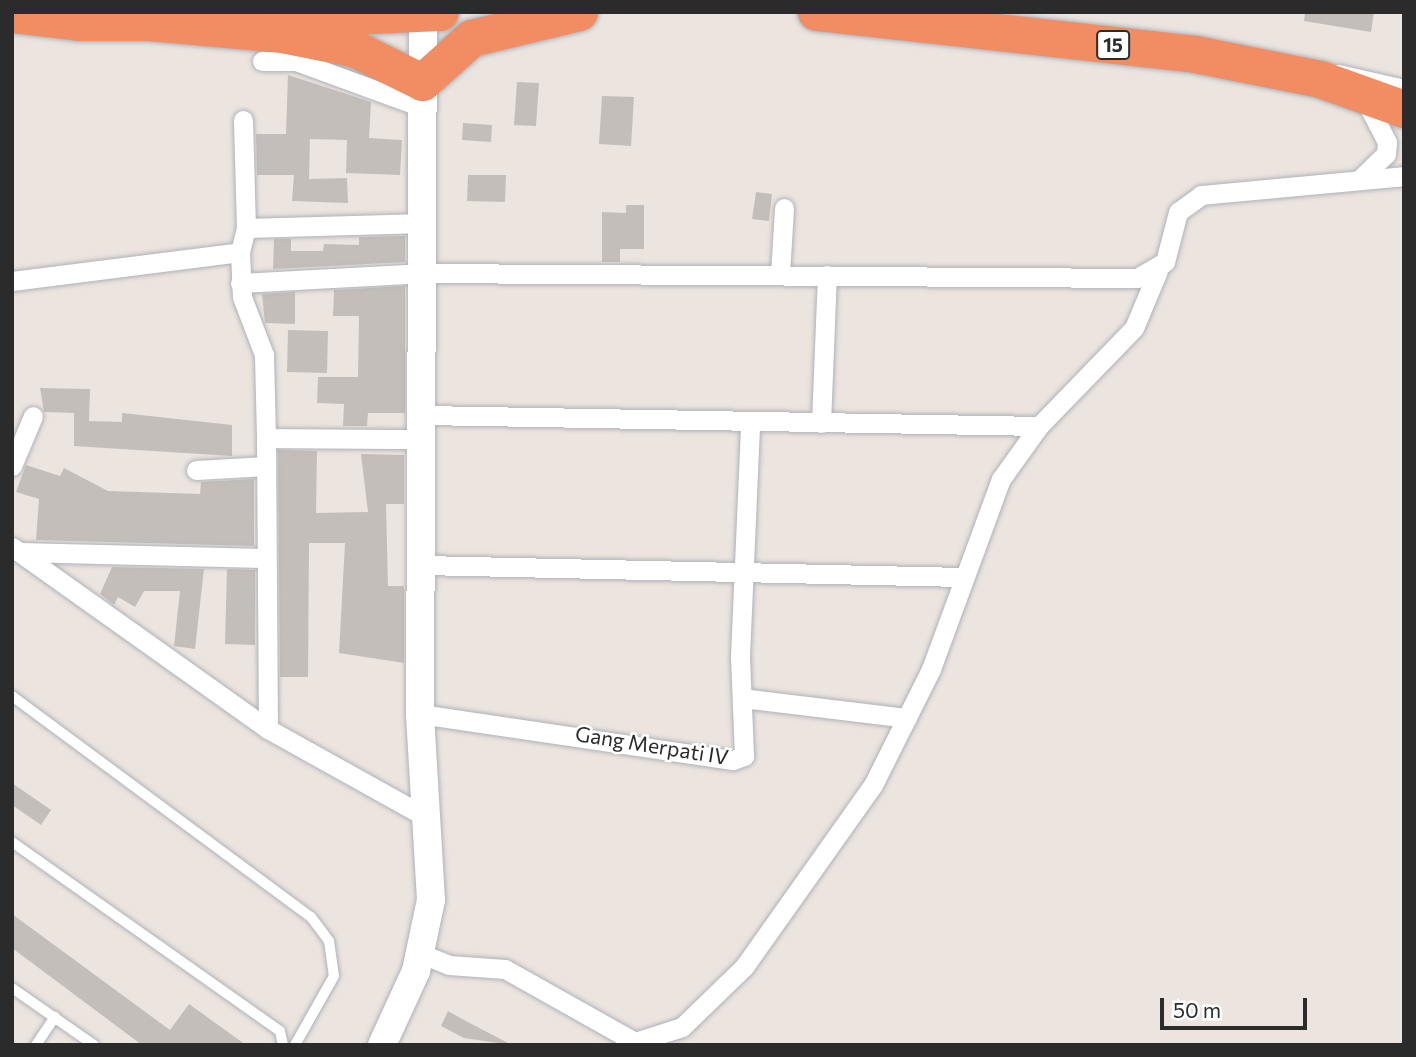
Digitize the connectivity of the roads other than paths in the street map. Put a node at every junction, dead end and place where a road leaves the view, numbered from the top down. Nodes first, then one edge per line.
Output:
1 (423, 12) edge
2 (440, 12) edge
3 (579, 12) edge
4 (816, 12) edge
5 (12, 14) edge
6 (149, 22) junction
7 (262, 61) dead end
8 (1320, 79) junction
9 (1404, 89) edge
10 (422, 94) junction
11 (1362, 95) junction
12 (1404, 109) edge
13 (243, 120) dead end
14 (1404, 176) edge
15 (1361, 178) junction
16 (783, 208) dead end
17 (424, 223) junction
18 (246, 228) junction
19 (240, 252) junction
20 (1158, 271) junction
21 (425, 273) junction
22 (780, 274) junction
23 (827, 275) junction
24 (12, 281) edge
25 (240, 283) junction
26 (33, 416) dead end
27 (750, 423) junction
28 (821, 423) junction
29 (1039, 426) junction
30 (423, 427) junction
31 (266, 438) junction
32 (12, 466) edge
33 (266, 466) junction
34 (196, 470) dead end
35 (15, 550) edge
36 (264, 558) junction
37 (422, 565) junction
38 (743, 573) junction
39 (963, 577) junction
40 (12, 696) edge
41 (742, 698) junction
42 (420, 714) junction
43 (907, 718) junction
44 (268, 729) junction
45 (428, 818) junction
46 (12, 842) edge
47 (422, 954) junction
48 (12, 988) edge
49 (55, 1017) junction
50 (389, 1042) edge
51 (36, 1045) edge
52 (94, 1045) edge
53 (282, 1045) edge
54 (295, 1045) edge

1 - 2 highway
1 - 6 highway
1 - 10 main road
3 - 10 highway
4 - 8 highway, 15
5 - 6 highway
6 - 10 highway
7 - 10 street
8 - 9 street
8 - 11 highway, 15
10 - 17 main road
11 - 12 highway, 15
11 - 15 street
13 - 18 street
14 - 15 street
15 - 20 street
16 - 22 street
17 - 18 street
17 - 21 main road
18 - 19 street
19 - 24 street
19 - 25 street
20 - 23 street
20 - 29 street
21 - 22 street
21 - 25 street
21 - 30 main road
22 - 23 street
23 - 28 street
25 - 31 street
26 - 32 street
27 - 28 street
27 - 30 street
27 - 38 street, Gang Merpati IV
28 - 29 street
29 - 39 street
30 - 31 street
30 - 37 main road
31 - 33 street
33 - 34 street
33 - 36 street
35 - 36 street
35 - 44 street
36 - 44 street
37 - 38 street
37 - 42 main road
38 - 39 street
38 - 41 street, Gang Merpati IV
39 - 43 street
40 - 54 lane
41 - 42 street, Gang Merpati IV
41 - 43 street
42 - 45 main road
43 - 47 street
44 - 45 street
45 - 47 main road
46 - 53 lane
47 - 50 main road
48 - 49 lane
49 - 51 lane
49 - 52 lane

